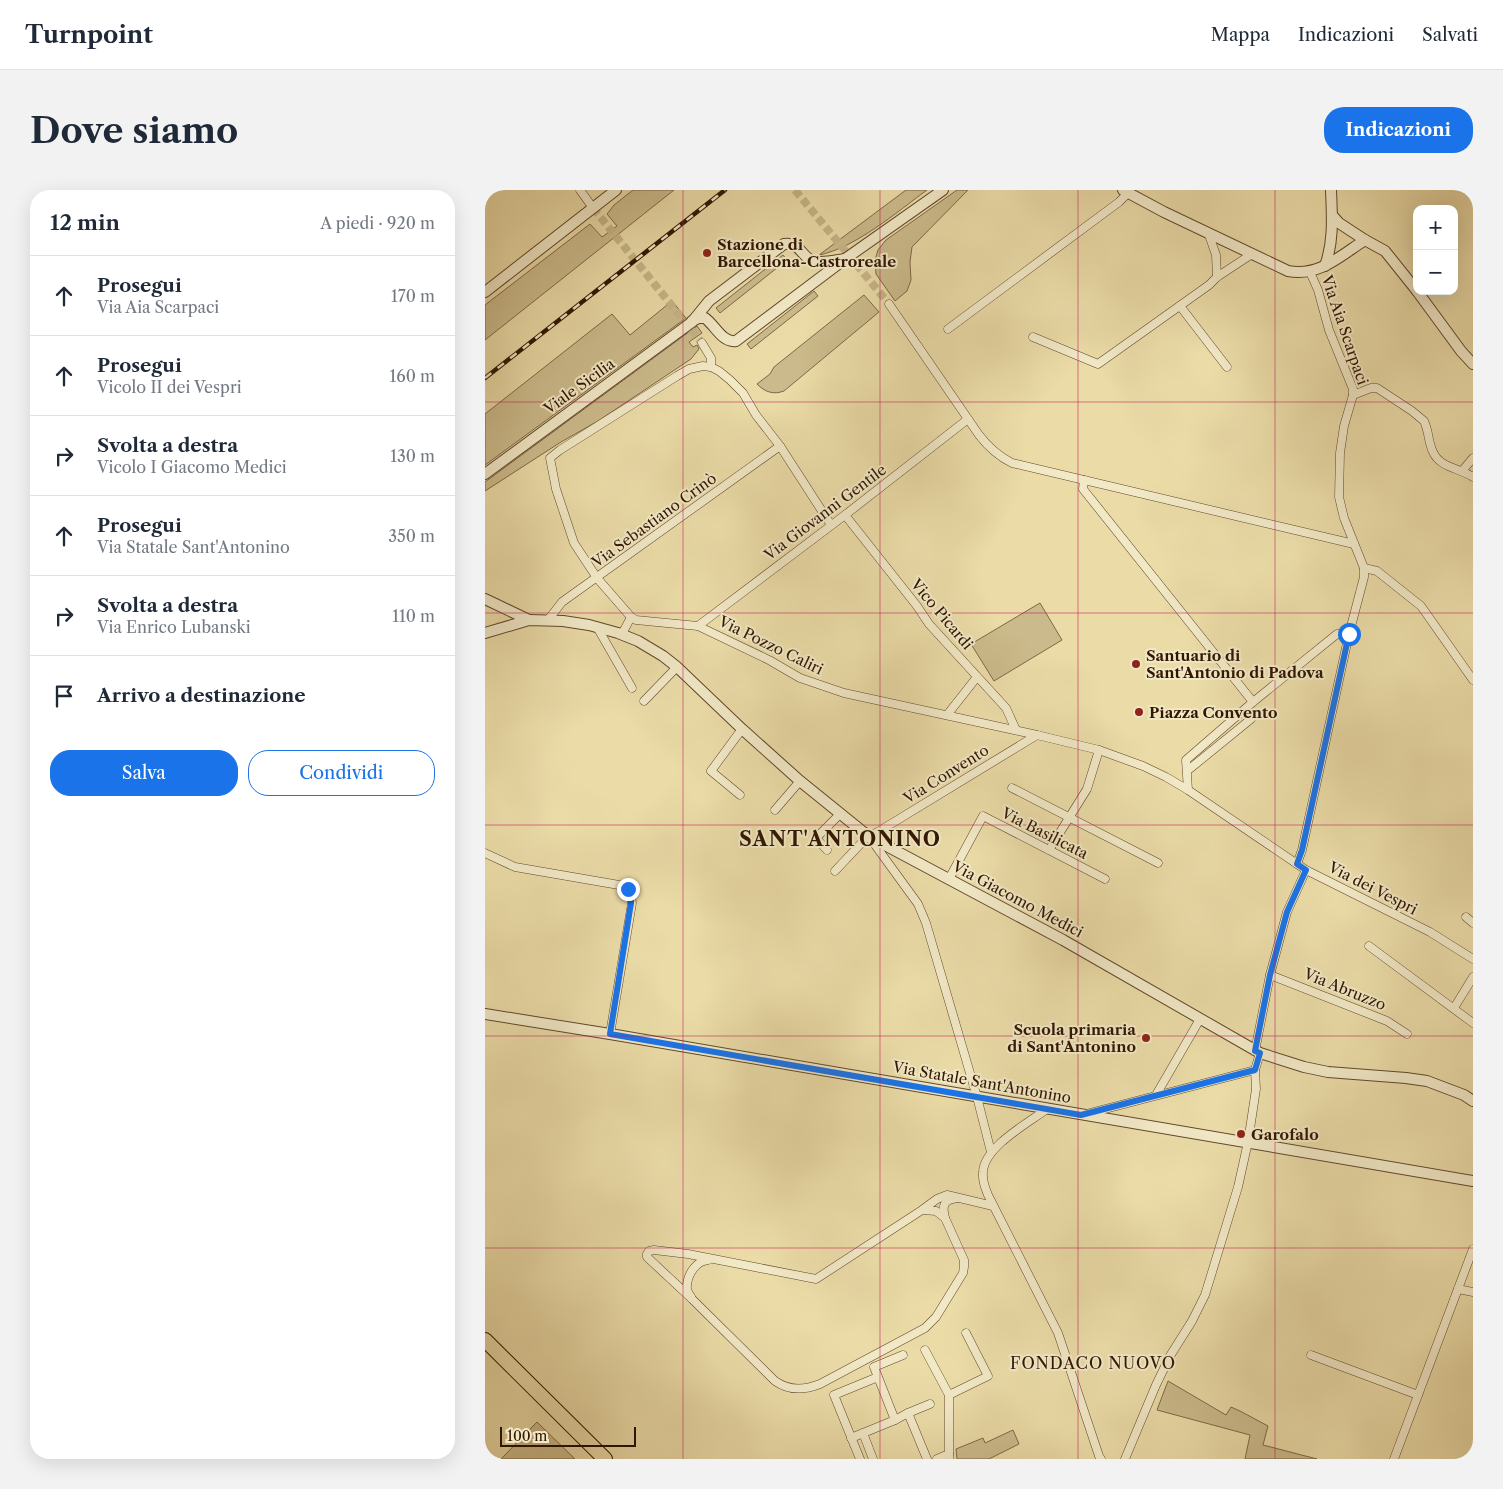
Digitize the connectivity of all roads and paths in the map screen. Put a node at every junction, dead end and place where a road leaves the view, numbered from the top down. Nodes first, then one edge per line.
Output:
1 (580, 190) edge
2 (616, 190) edge
3 (943, 190) edge
4 (1331, 190) edge
5 (1126, 191) edge
6 (593, 208) junction
7 (1332, 215) junction
8 (1208, 232) junction
9 (1365, 240) junction
10 (1252, 254) junction
11 (845, 259) junction
12 (1325, 266) junction
13 (1310, 272) junction
14 (1217, 277) junction
15 (1413, 286) edge
16 (485, 292) edge
17 (1420, 295) edge
18 (707, 304) junction
19 (889, 304) tunnel mouth
20 (1180, 306) junction
21 (708, 320) junction
22 (691, 322) junction
23 (948, 329) dead end
24 (1033, 337) dead end
25 (702, 343) tunnel mouth
26 (1473, 364) edge
27 (711, 367) junction
28 (1227, 367) dead end
29 (1353, 395) junction
30 (969, 419) junction
31 (780, 446) junction
32 (1473, 458) edge
33 (1462, 471) junction
34 (485, 474) edge
35 (1473, 477) edge
36 (1085, 480) junction
37 (845, 515) junction
38 (831, 525) junction
39 (1354, 544) junction
40 (1364, 568) junction
41 (597, 578) junction
42 (485, 599) edge
43 (631, 617) junction
44 (529, 620) junction
45 (548, 620) junction
46 (698, 626) junction
47 (597, 627) junction
48 (485, 633) edge
49 (623, 634) junction
50 (1349, 634) junction
51 (677, 667) junction
52 (977, 677) junction
53 (1473, 680) edge
54 (632, 688) dead end
55 (644, 701) dead end
56 (1253, 702) junction
57 (947, 715) junction
58 (1251, 719) dead end
59 (742, 729) junction
60 (1016, 730) junction
61 (1037, 735) junction
62 (1099, 750) junction
63 (1187, 771) junction
64 (800, 781) junction
65 (1012, 788) dead end
66 (1188, 790) junction
67 (740, 795) dead end
68 (775, 810) dead end
69 (840, 814) junction
70 (1069, 817) junction
71 (869, 836) junction
72 (827, 850) dead end
73 (1049, 850) junction
74 (485, 853) edge
75 (1158, 863) dead end
76 (1297, 864) junction
77 (1306, 870) junction
78 (835, 871) dead end
79 (949, 879) junction
80 (1105, 879) dead end
81 (1466, 917) dead end
82 (1473, 923) edge
83 (1369, 946) dead end
84 (1473, 958) edge
85 (1270, 975) junction
86 (1473, 977) edge
87 (1454, 1008) junction
88 (485, 1014) edge
89 (1200, 1019) junction
90 (1473, 1023) edge
91 (610, 1034) junction
92 (1407, 1034) dead end
93 (1258, 1052) junction
94 (1255, 1070) junction
95 (1156, 1096) junction
96 (977, 1097) junction
97 (1473, 1101) edge
98 (1047, 1109) junction
99 (1081, 1115) junction
100 (1248, 1142) junction
101 (991, 1152) junction
102 (1473, 1181) edge
103 (961, 1198) junction
104 (993, 1206) junction
105 (922, 1210) junction
106 (945, 1218) junction
107 (1473, 1249) edge
108 (688, 1254) junction
109 (715, 1259) junction
110 (696, 1265) junction
111 (670, 1279) junction
112 (688, 1281) junction
113 (1458, 1289) junction
114 (1473, 1292) edge
115 (692, 1299) junction
116 (966, 1333) dead end
117 (485, 1340) edge
118 (925, 1350) dead end
119 (903, 1355) dead end
120 (1311, 1355) dead end
121 (878, 1377) junction
122 (949, 1395) junction
123 (1418, 1395) junction
124 (930, 1404) dead end
125 (908, 1413) junction
126 (895, 1420) junction
127 (863, 1433) junction
128 (851, 1438) junction
129 (949, 1457) edge
130 (605, 1459) edge
131 (860, 1459) edge
132 (873, 1459) edge
133 (927, 1459) edge
134 (937, 1459) edge
135 (1101, 1459) edge
136 (1125, 1459) edge
137 (1395, 1459) edge

1 - 6 street
2 - 6 street
3 - 11 street, Viale Sicilia
4 - 7 street
5 - 8 street
5 - 23 street
6 - 16 street
7 - 9 street
7 - 12 street
8 - 10 street
8 - 14 street
9 - 12 street
9 - 15 street
10 - 13 street
10 - 14 street
11 - 18 street, Viale Sicilia
11 - 21 street, Viale Sicilia
12 - 13 street
13 - 29 street, Via Aia Scarpaci
14 - 20 street
17 - 26 street
18 - 21 street
18 - 22 street, Viale Sicilia
19 - 30 street
20 - 24 street
20 - 28 street
21 - 22 street, Viale Sicilia
22 - 34 street, Viale Sicilia
25 - 27 street
27 - 31 street
27 - 41 street
29 - 33 street
29 - 39 street, Via Aia Scarpaci
30 - 36 street
30 - 37 street, Via Giovanni Gentile
31 - 38 street
31 - 41 street, Via Sebastiano Crinò
32 - 33 street
33 - 35 street
36 - 39 street
36 - 56 street
37 - 38 street, Via Giovanni Gentile
37 - 52 street, Vico Picardi
38 - 46 street, Via Giovanni Gentile
39 - 40 street, Via Aia Scarpaci
40 - 50 street, Via Aia Scarpaci
40 - 53 street
41 - 43 street
41 - 45 street, Via Sebastiano Crinò
42 - 44 street
43 - 46 street, Via Pozzo Caliri
43 - 49 street
44 - 45 street, Via Giacomo Medici
44 - 48 street, Via Giacomo Medici
45 - 47 street, Via Giacomo Medici
46 - 57 street, Via Pozzo Caliri
47 - 49 street, Via Giacomo Medici
47 - 54 street
49 - 51 street, Via Giacomo Medici
50 - 56 street
50 - 76 street, Via Aia Scarpaci
51 - 55 street
51 - 59 street, Via Giacomo Medici
52 - 57 street
52 - 60 street, Vico Picardi
56 - 63 street
57 - 60 street, Via Pozzo Caliri
58 - 63 street
59 - 64 street, Via Giacomo Medici
59 - 67 street
60 - 61 street, Via Pozzo Caliri
61 - 62 street
61 - 71 street, Via Convento
62 - 66 street
62 - 70 street
63 - 66 street
64 - 68 street
64 - 69 street, Via Giacomo Medici
65 - 70 street
66 - 76 street, Via dei Vespri
69 - 71 street, Via Giacomo Medici
69 - 72 street
70 - 73 street
70 - 75 street
71 - 78 street, Via Convento
71 - 79 street, Via Giacomo Medici
71 - 96 street
73 - 79 street, Via Basilicata
73 - 80 street, Via Basilicata
74 - 91 street
76 - 77 street, Via dei Vespri
77 - 84 street, Via dei Vespri
77 - 85 street
79 - 89 street, Via Giacomo Medici
81 - 82 street
83 - 87 street
85 - 92 street, Via Abruzzo
85 - 93 street
86 - 87 street
87 - 90 street
88 - 91 street, Via Statale Sant'Antonino
89 - 93 street, Via Giacomo Medici
89 - 95 street
91 - 96 street, Via Statale Sant'Antonino
93 - 94 street
93 - 97 street, Via Giacomo Medici
94 - 95 street
94 - 100 street
95 - 99 street
96 - 98 street, Via Statale Sant'Antonino
96 - 101 street
98 - 99 street, Via Statale Sant'Antonino
98 - 101 street
99 - 100 street, Via Statale Sant'Antonino
100 - 102 street, Via Statale Sant'Antonino
100 - 136 street
101 - 104 street
103 - 104 street
103 - 105 street
103 - 106 street
104 - 135 street
105 - 106 street
105 - 109 street
106 - 115 street
107 - 113 street
108 - 109 street
108 - 110 street
108 - 111 street
109 - 110 street
110 - 112 street
111 - 112 street
111 - 115 street
112 - 115 street
113 - 114 street
113 - 123 street
116 - 122 street
117 - 130 highway
118 - 122 street
119 - 121 street
120 - 123 street
121 - 126 street
121 - 128 street
122 - 129 street
123 - 137 street
124 - 125 street
125 - 126 street
125 - 133 street
126 - 127 street
127 - 128 street
127 - 132 street
128 - 131 street
129 - 134 street

